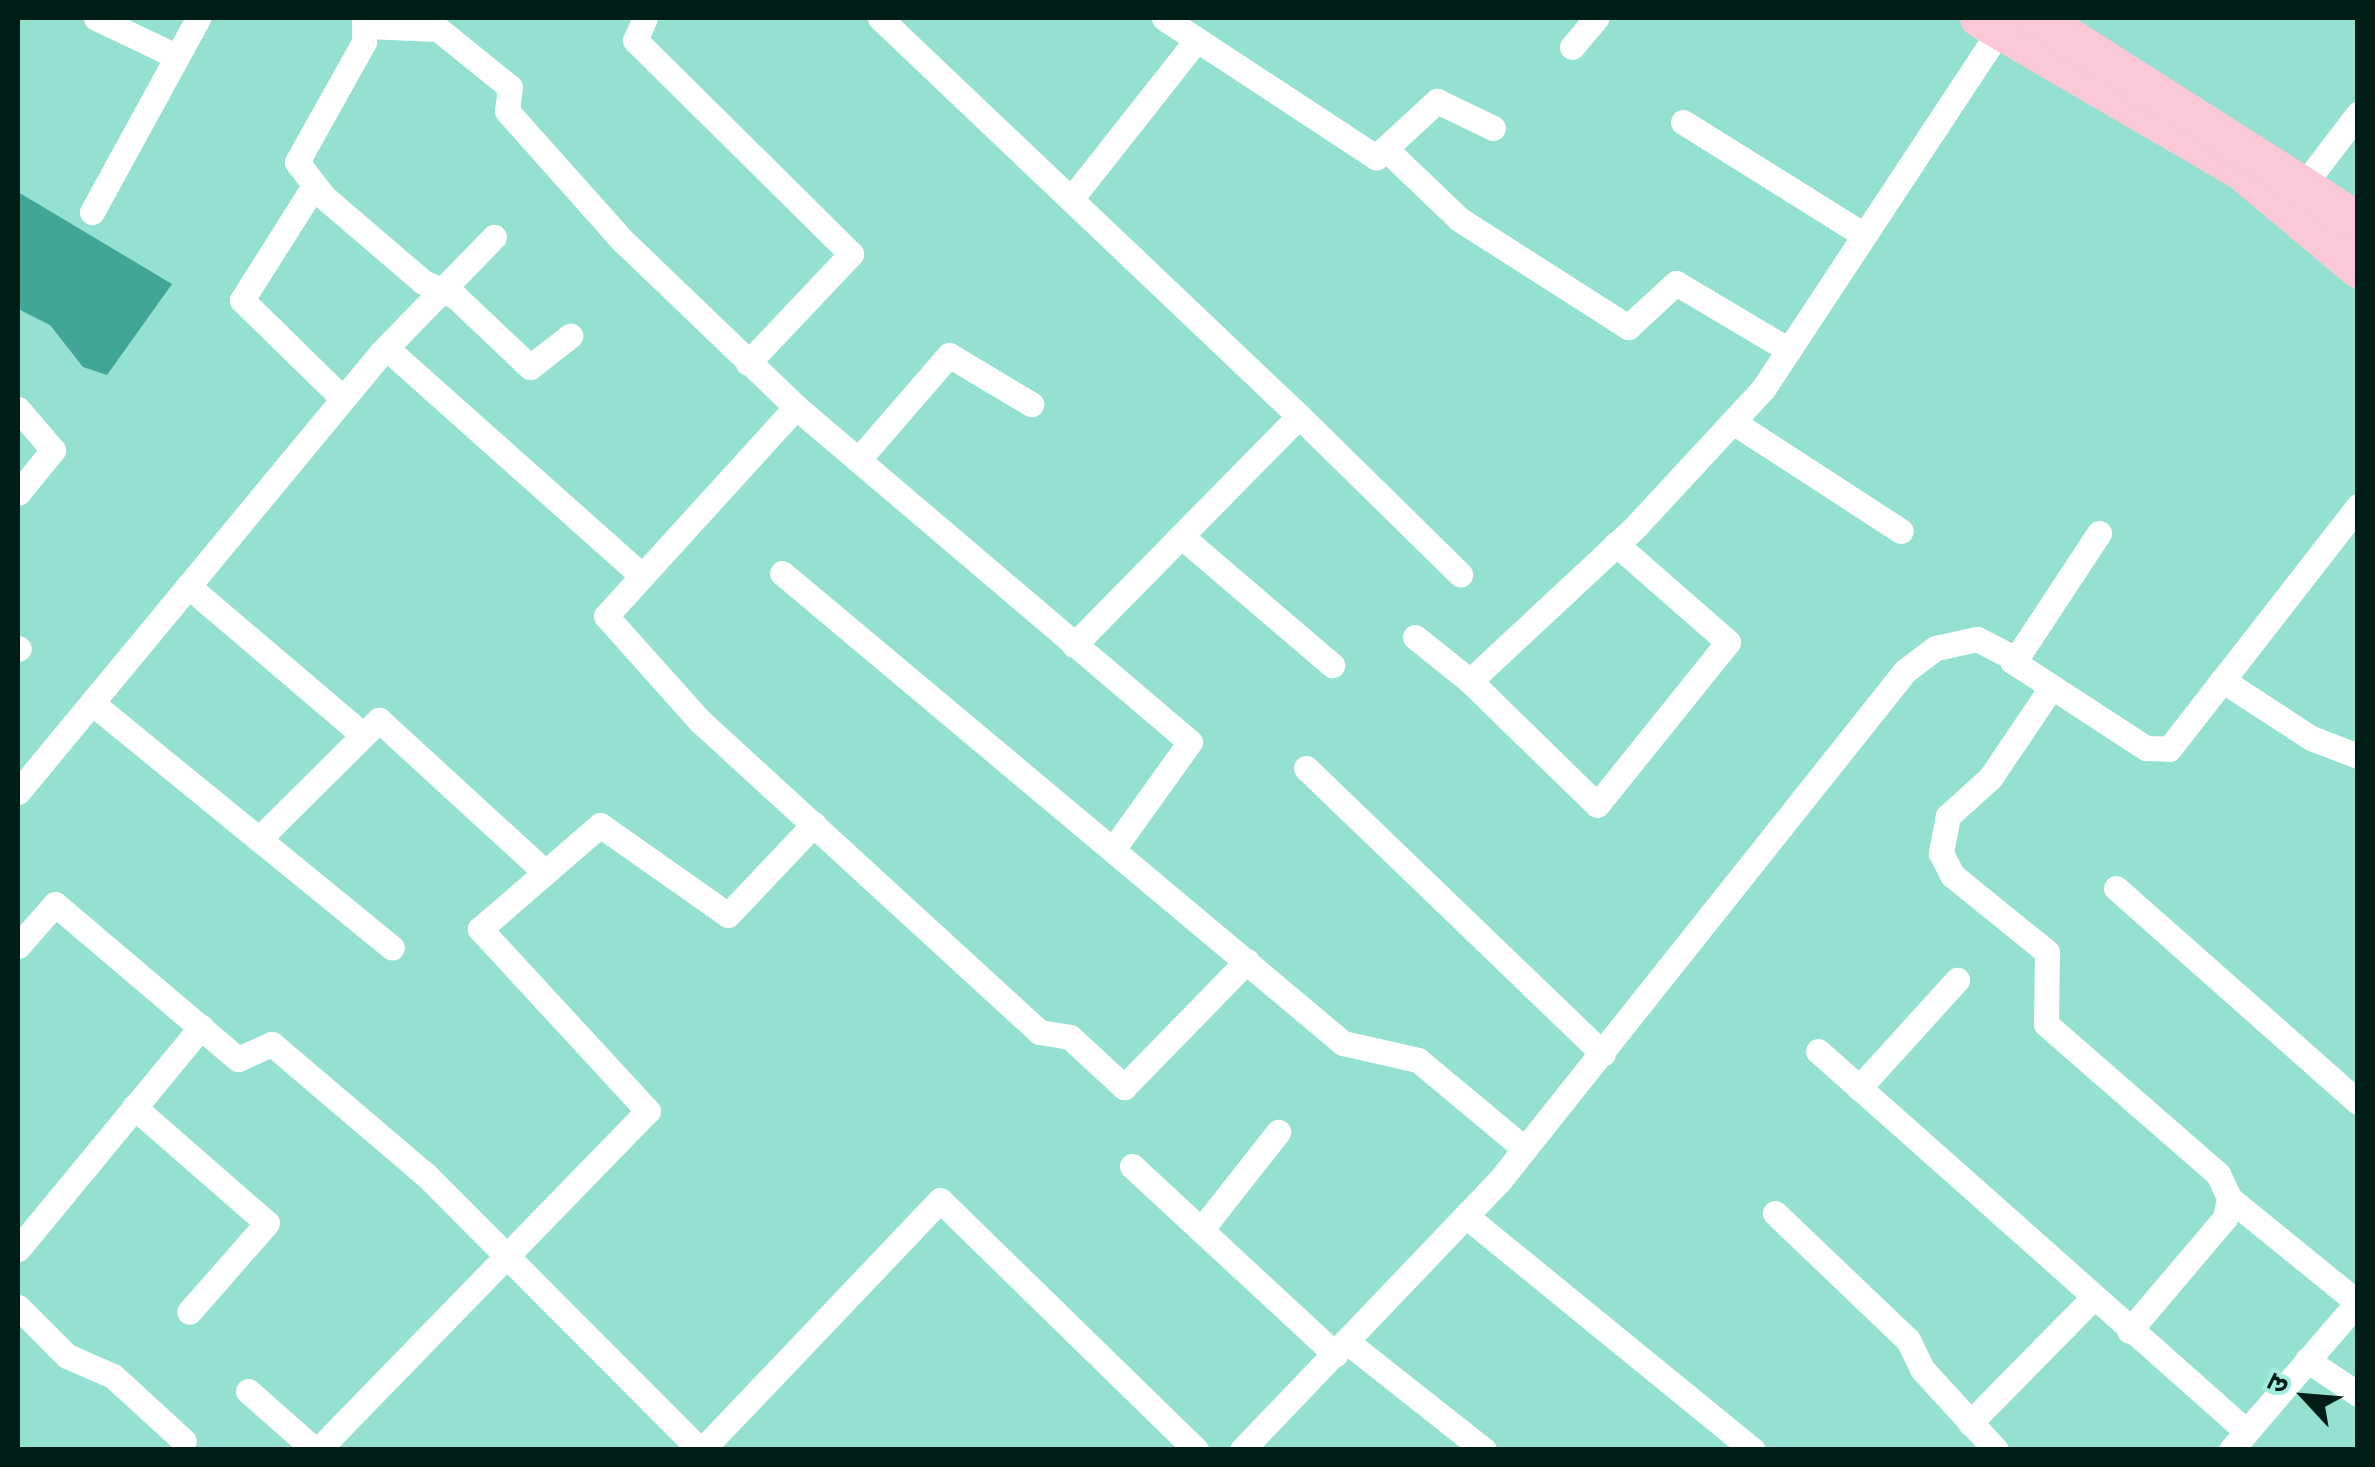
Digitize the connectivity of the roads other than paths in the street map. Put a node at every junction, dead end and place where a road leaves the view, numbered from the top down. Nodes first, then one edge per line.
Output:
1 (96, 18) edge
2 (198, 18) edge
3 (645, 18) edge
4 (880, 18) edge
5 (1164, 18) edge
6 (1596, 18) edge
7 (2038, 18) edge
8 (365, 22) edge
9 (1990, 24) edge
10 (1196, 41) junction
11 (1572, 46) dead end
12 (176, 56) junction
13 (2358, 114) edge
14 (1683, 122) dead end
15 (1493, 128) dead end
16 (1389, 152) junction
17 (2305, 183) junction
18 (314, 186) junction
19 (1071, 199) junction
20 (92, 212) dead end
21 (2358, 222) edge
22 (1864, 235) junction
23 (494, 236) dead end
24 (2358, 268) edge
25 (440, 288) junction
26 (570, 336) dead end
27 (1788, 350) junction
28 (381, 353) junction
29 (748, 363) junction
30 (342, 399) junction
31 (1031, 404) dead end
32 (796, 407) junction
33 (18, 410) edge
34 (1299, 416) junction
35 (1733, 422) junction
36 (858, 460) junction
37 (18, 493) edge
38 (2358, 506) edge
39 (1901, 531) dead end
40 (2100, 533) dead end
41 (1181, 536) junction
42 (1616, 544) junction
43 (782, 573) dead end
44 (1460, 574) dead end
45 (642, 576) junction
46 (188, 586) junction
47 (1415, 638) dead end
48 (1074, 644) junction
49 (2012, 661) junction
50 (1332, 666) dead end
51 (2222, 680) junction
52 (1470, 681) junction
53 (2051, 688) junction
54 (92, 703) junction
55 (360, 733) junction
56 (2358, 756) edge
57 (1306, 768) dead end
58 (18, 792) edge
59 (814, 824) junction
60 (262, 836) junction
61 (1114, 848) junction
62 (546, 872) junction
63 (2116, 888) dead end
64 (18, 946) edge
65 (392, 948) dead end
66 (1247, 961) junction
67 (1957, 980) dead end
68 (201, 1027) junction
69 (1818, 1051) dead end
70 (1603, 1054) junction
71 (1859, 1088) junction
72 (2358, 1102) edge
73 (134, 1108) junction
74 (1278, 1132) dead end
75 (1526, 1149) junction
76 (1132, 1166) dead end
77 (2228, 1198) junction
78 (1776, 1213) dead end
79 (1466, 1216) junction
80 (1201, 1230) junction
81 (18, 1249) edge
82 (510, 1259) junction
83 (2093, 1298) junction
84 (2357, 1302) edge
85 (18, 1307) edge
86 (189, 1312) dead end
87 (2129, 1331) junction
88 (1340, 1347) junction
89 (2307, 1360) junction
90 (248, 1391) dead end
91 (2358, 1394) edge
92 (1970, 1423) junction
93 (2238, 1440) edge
94 (184, 1441) dead end
95 (316, 1450) edge
96 (701, 1450) edge
97 (1196, 1450) edge
98 (1242, 1450) edge
99 (1484, 1450) edge
100 (1754, 1450) edge
101 (1996, 1450) edge

1 - 12 street
2 - 12 street
3 - 29 street
4 - 19 street
5 - 10 street
6 - 11 street
7 - 17 main road
8 - 18 street
8 - 29 street
9 - 22 street
9 - 24 main road
10 - 16 street
10 - 19 street
12 - 20 street
13 - 17 street
14 - 22 street
15 - 16 street
16 - 27 street
17 - 21 main road
18 - 25 street
18 - 30 street
19 - 34 street
22 - 27 street
23 - 25 street
25 - 26 street
25 - 28 street
27 - 35 street
28 - 30 street
28 - 45 street
29 - 32 street
30 - 46 street
31 - 36 street
32 - 36 street
32 - 45 street
33 - 37 street
34 - 41 street
34 - 44 street
35 - 39 street
35 - 42 street
36 - 48 street
38 - 51 street
40 - 49 street
41 - 48 street
41 - 50 street
42 - 52 street
42 - 52 street
43 - 61 street
45 - 59 street
46 - 54 street
46 - 55 street
47 - 52 street
48 - 61 street
49 - 53 street
49 - 70 street
51 - 53 street
51 - 56 street
53 - 77 street
54 - 58 street
54 - 60 street
55 - 60 street
55 - 62 street
57 - 70 street
59 - 62 street
59 - 66 street
60 - 65 street
61 - 66 street
62 - 82 street
63 - 72 street
64 - 68 street
66 - 75 street
67 - 71 street
68 - 73 street
68 - 82 street
69 - 71 street
70 - 75 street
71 - 83 street
73 - 81 street
73 - 86 street
74 - 80 street
75 - 79 street
76 - 80 street
77 - 84 street
77 - 87 street
78 - 92 street
79 - 88 street
79 - 100 street
80 - 88 street
82 - 95 street
82 - 96 street
83 - 87 street
83 - 92 street
84 - 89 street
85 - 94 street
87 - 93 street
88 - 98 street
88 - 99 street
89 - 91 street
89 - 93 street
90 - 95 street
92 - 101 street
96 - 97 street

